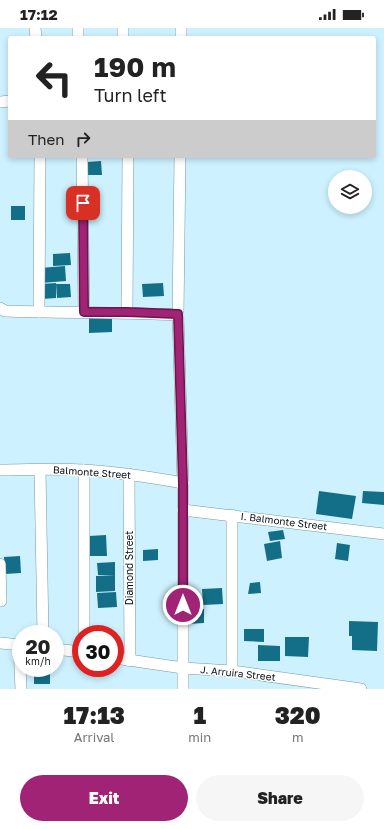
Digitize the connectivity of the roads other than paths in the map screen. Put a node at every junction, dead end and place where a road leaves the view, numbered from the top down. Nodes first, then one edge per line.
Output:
1 (40, 158) edge
2 (82, 158) edge
3 (128, 158) edge
4 (180, 158) edge
5 (0, 308) edge
6 (39, 312) junction
7 (84, 312) junction
8 (127, 312) junction
9 (178, 314) junction
10 (0, 470) edge
11 (40, 470) junction
12 (84, 470) junction
13 (129, 474) junction
14 (183, 484) junction
15 (183, 510) junction
16 (232, 515) junction
17 (384, 534) edge
18 (0, 564) edge
19 (1, 601) dead end
20 (43, 625) edge
21 (84, 625) edge
22 (0, 643) edge
23 (12, 644) edge
24 (124, 660) edge
25 (130, 661) junction
26 (183, 668) junction
27 (232, 671) junction
28 (21, 677) edge
29 (21, 689) edge
30 (183, 689) edge
31 (361, 689) edge

1 - 6 street
2 - 7 street
3 - 8 street
4 - 9 street
5 - 6 street
6 - 7 street
7 - 8 street
8 - 9 street
9 - 14 street
10 - 11 street, Balmonte Street
11 - 12 street, Balmonte Street
11 - 20 street
12 - 13 street, Balmonte Street
12 - 21 street
13 - 14 street, Balmonte Street
13 - 25 street, Diamond Street
14 - 15 street
15 - 16 street, I. Balmonte Street
15 - 26 street
16 - 17 street, I. Balmonte Street
16 - 27 street
18 - 19 street
22 - 23 street
24 - 25 street, J. Arruira Street
25 - 26 street, J. Arruira Street
26 - 27 street, J. Arruira Street
26 - 30 street
27 - 31 street, J. Arruira Street
28 - 29 street

